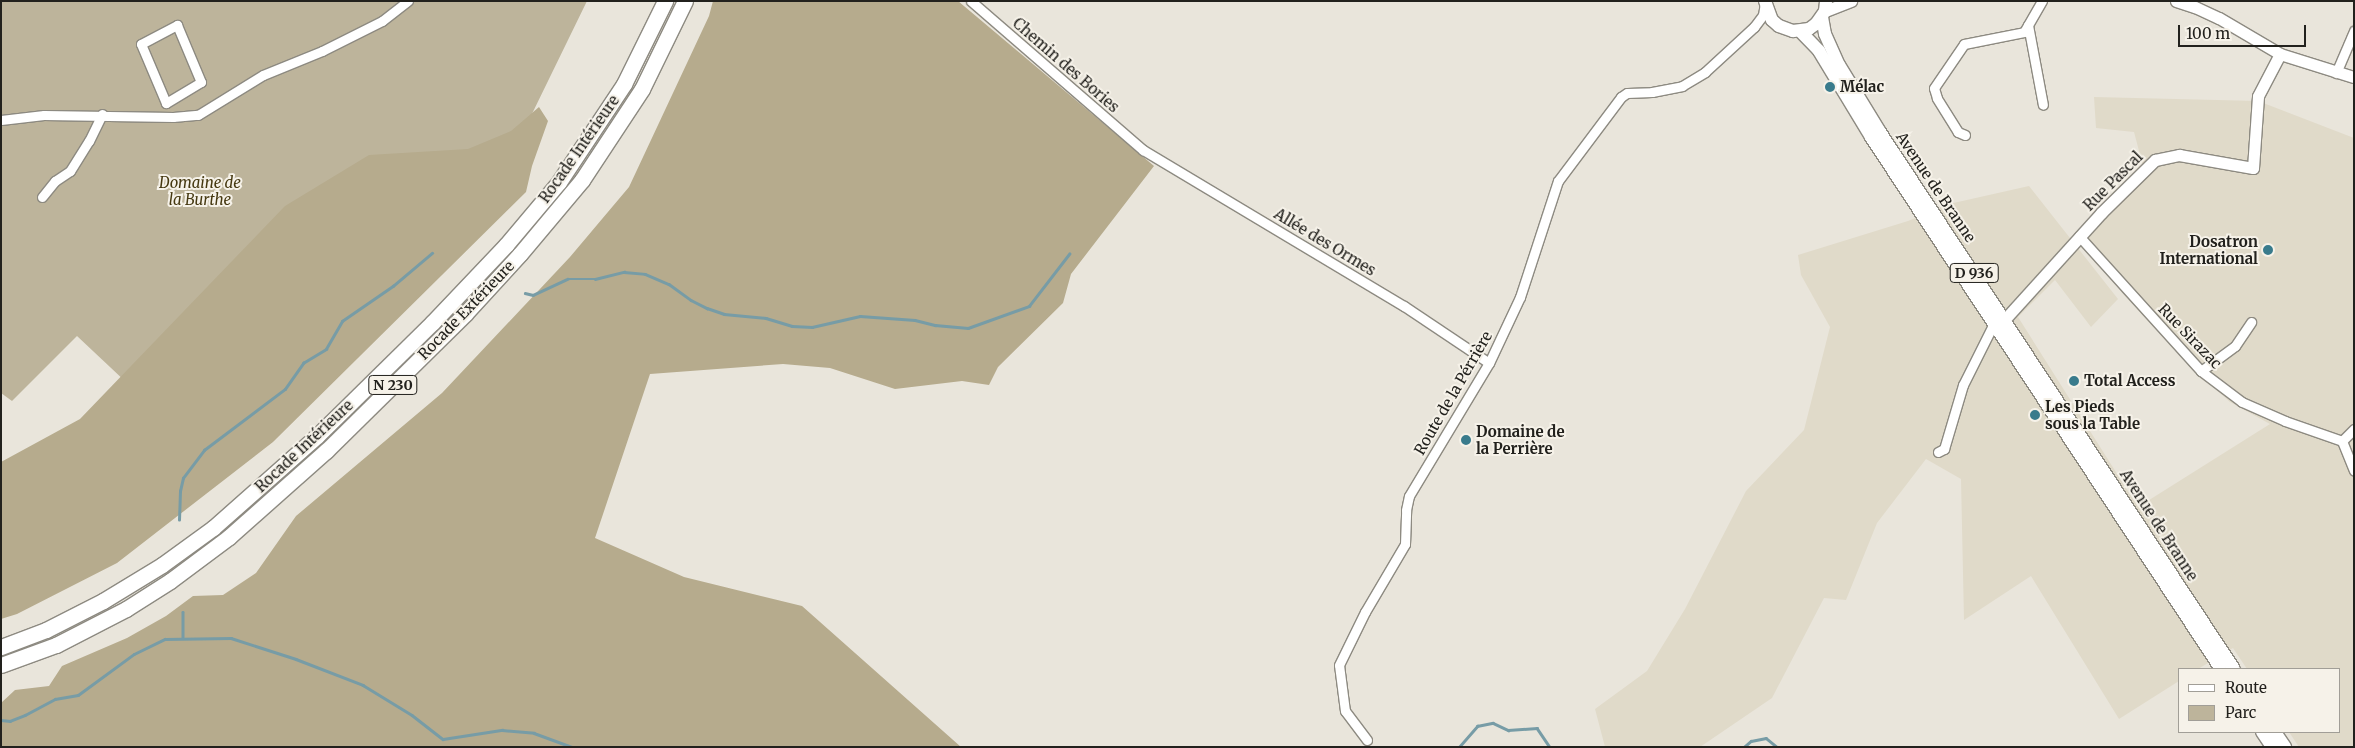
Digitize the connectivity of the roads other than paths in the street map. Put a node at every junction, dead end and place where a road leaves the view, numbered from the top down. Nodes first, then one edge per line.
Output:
1 (408, 1) edge
2 (666, 1) edge
3 (685, 1) edge
4 (971, 1) edge
5 (1851, 1) edge
6 (2042, 1) edge
7 (2176, 1) edge
8 (1765, 2) edge
9 (1824, 10) edge
10 (2028, 25) junction
11 (1779, 26) junction
12 (171, 27) joint
13 (1754, 27) junction
14 (1800, 31) junction
15 (2354, 31) edge
16 (2280, 54) junction
17 (2336, 73) junction
18 (2354, 77) edge
19 (2043, 105) dead end
20 (102, 114) junction
21 (1, 120) edge
22 (1965, 135) dead end
23 (1143, 150) joint
24 (42, 196) dead end
25 (2079, 236) junction
26 (1999, 321) junction
27 (2251, 322) dead end
28 (1489, 363) junction
29 (2201, 371) junction
30 (2354, 429) edge
31 (2342, 441) junction
32 (1938, 452) dead end
33 (2354, 470) edge
34 (1, 647) edge
35 (1, 665) edge
36 (2220, 668) edge
37 (2233, 668) edge
38 (2263, 733) edge
39 (2276, 733) edge
40 (1367, 740) dead end
41 (2272, 747) edge
42 (2285, 747) edge

1 - 20 street
2 - 34 highway, Rocade Intérieure / N 230
3 - 35 highway, Rocade Extérieure / N 230
4 - 23 street, Chemin des Bories
5 - 9 street
6 - 10 street
7 - 16 street
8 - 11 main road
8 - 13 street
9 - 14 main road
9 - 26 main road, Avenue de Branne / D 936
10 - 19 street
10 - 22 street
11 - 13 street
11 - 14 main road
12 - 12 street
13 - 28 street, Route de la Pérrière
14 - 26 main road, Avenue de Branne / D 936
15 - 17 street
16 - 17 street
16 - 25 street, Rue Pascal
17 - 18 street
20 - 21 street
20 - 24 street
23 - 28 street, Allée des Ormes
25 - 26 street, Rue Pascal
25 - 29 street, Rue Sirazac
26 - 32 street
26 - 36 main road, Avenue de Branne / D 936
26 - 37 main road, Avenue de Branne / D 936
27 - 29 street
28 - 40 street, Route de la Pérrière
29 - 31 street, Rue Sirazac
30 - 31 street
31 - 33 street
38 - 41 main road
39 - 42 main road

